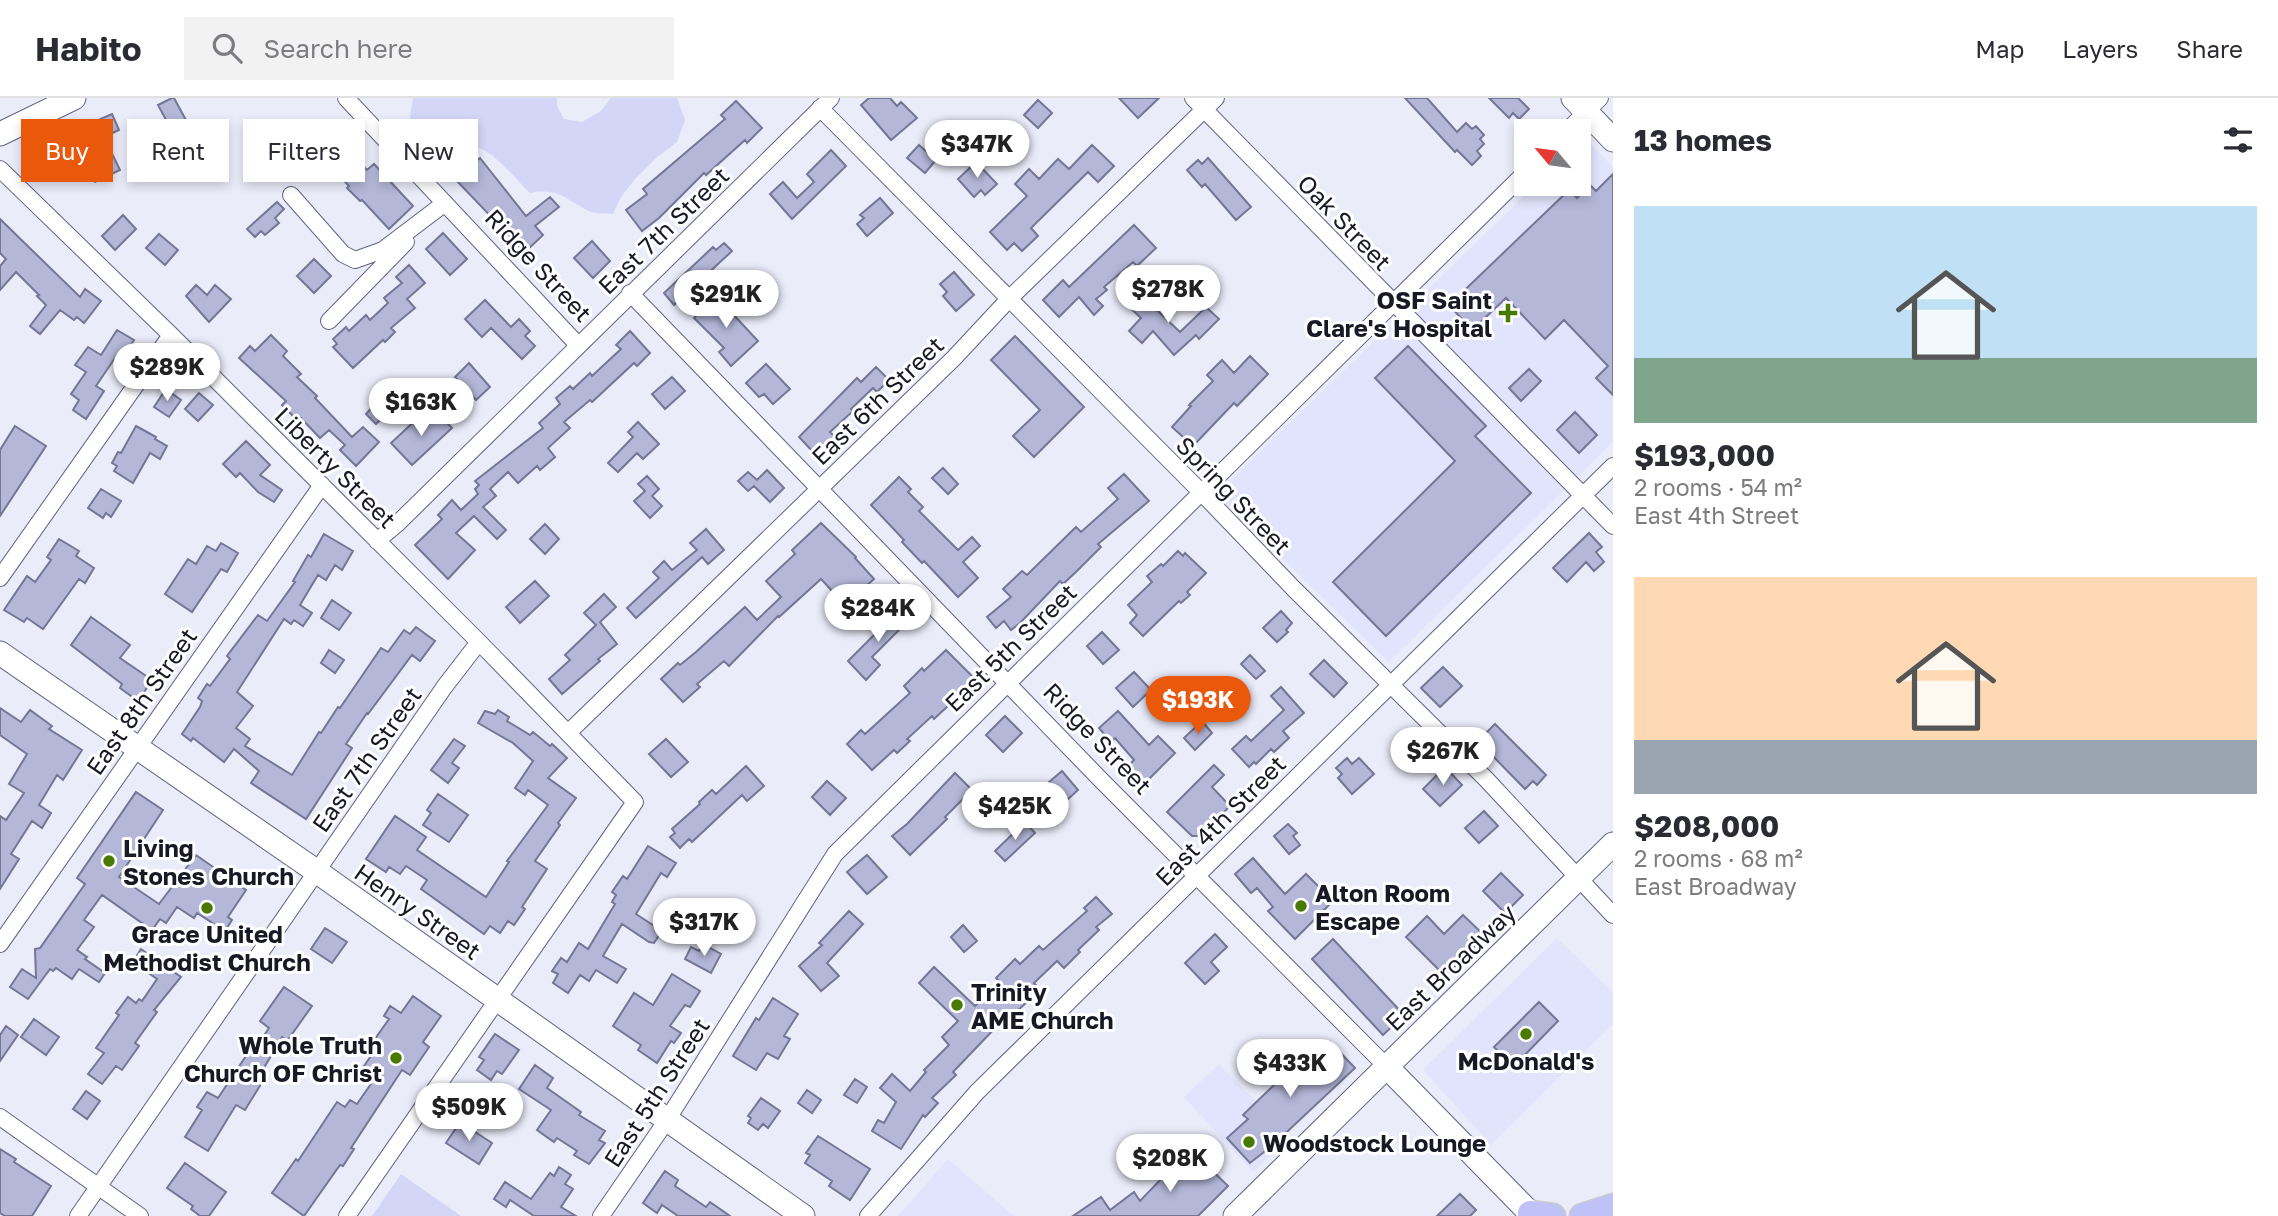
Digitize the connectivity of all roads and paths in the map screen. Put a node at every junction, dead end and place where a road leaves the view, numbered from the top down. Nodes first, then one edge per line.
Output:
1 (74, 98) edge
2 (346, 98) edge
3 (827, 101) edge
4 (1204, 102) edge
5 (1587, 103) edge
6 (1576, 119) edge
7 (0, 134) edge
8 (1613, 139) edge
9 (0, 169) edge
10 (1514, 184) edge
11 (291, 195) dead end
12 (445, 203) junction
13 (630, 293) junction
14 (1009, 299) junction
15 (1394, 303) junction
16 (328, 321) dead end
17 (172, 335) junction
18 (578, 345) junction
19 (1613, 466) edge
20 (321, 485) junction
21 (818, 490) junction
22 (1201, 492) junction
23 (1583, 496) junction
24 (1613, 526) edge
25 (377, 541) junction
26 (0, 578) edge
27 (479, 642) junction
28 (0, 653) edge
29 (1007, 682) junction
30 (1391, 684) junction
31 (568, 733) junction
32 (138, 746) junction
33 (1613, 844) edge
34 (316, 871) junction
35 (1197, 874) junction
36 (1578, 878) junction
37 (1613, 915) edge
38 (0, 944) edge
39 (498, 999) junction
40 (1386, 1066) junction
41 (0, 1117) edge
42 (667, 1120) junction
43 (99, 1186) junction
44 (1613, 1206) edge
45 (1537, 1215) edge
46 (78, 1216) edge
47 (140, 1216) edge
48 (347, 1216) edge
49 (601, 1216) edge
50 (803, 1216) edge
51 (868, 1216) edge
52 (1235, 1216) edge
53 (1583, 1216) edge

1 - 7 street
2 - 12 street, Ridge Street
3 - 13 street, East 7th Street
3 - 14 street, Spring Street
4 - 14 street, East 6th Street
4 - 15 street, Oak Street
5 - 6 street
5 - 8 street
9 - 17 street, Liberty Street
10 - 15 street, East 5th Street
11 - 12 street
12 - 16 street
12 - 18 street, Ridge Street
13 - 18 street, East 7th Street
13 - 21 street, Ridge Street
14 - 21 street, East 6th Street
14 - 22 street, Spring Street
15 - 22 street, East 5th Street
15 - 23 street, Oak Street
17 - 20 street, Liberty Street
17 - 26 street
18 - 25 street, East 7th Street
19 - 23 street, East 4th Street
20 - 25 street, Liberty Street
20 - 32 street, East 8th Street
21 - 29 street, Ridge Street
21 - 31 street, East 6th Street
22 - 29 street, East 5th Street
22 - 30 street, Spring Street
23 - 24 street, Oak Street
23 - 30 street, East 4th Street
25 - 27 street, Liberty Street
27 - 31 street, Liberty Street
27 - 34 street, East 7th Street
28 - 32 street, Henry Street
29 - 35 street, Ridge Street
29 - 42 street, East 5th Street
30 - 35 street, East 4th Street
30 - 36 street, Spring Street
31 - 39 street, Liberty Street
32 - 34 street, Henry Street
32 - 38 street, East 8th Street
33 - 36 street, East Broadway
34 - 39 street, Henry Street
34 - 43 street, East 7th Street
35 - 40 street, Ridge Street
35 - 51 street, East 4th Street
36 - 37 street, Spring Street
36 - 40 street, East Broadway
39 - 42 street, Henry Street
39 - 48 street
40 - 45 street, Ridge Street
40 - 52 street, East Broadway
41 - 43 street
42 - 49 street, East 5th Street
42 - 50 street, Henry Street
43 - 46 street, East 7th Street
43 - 47 street
44 - 53 main road

